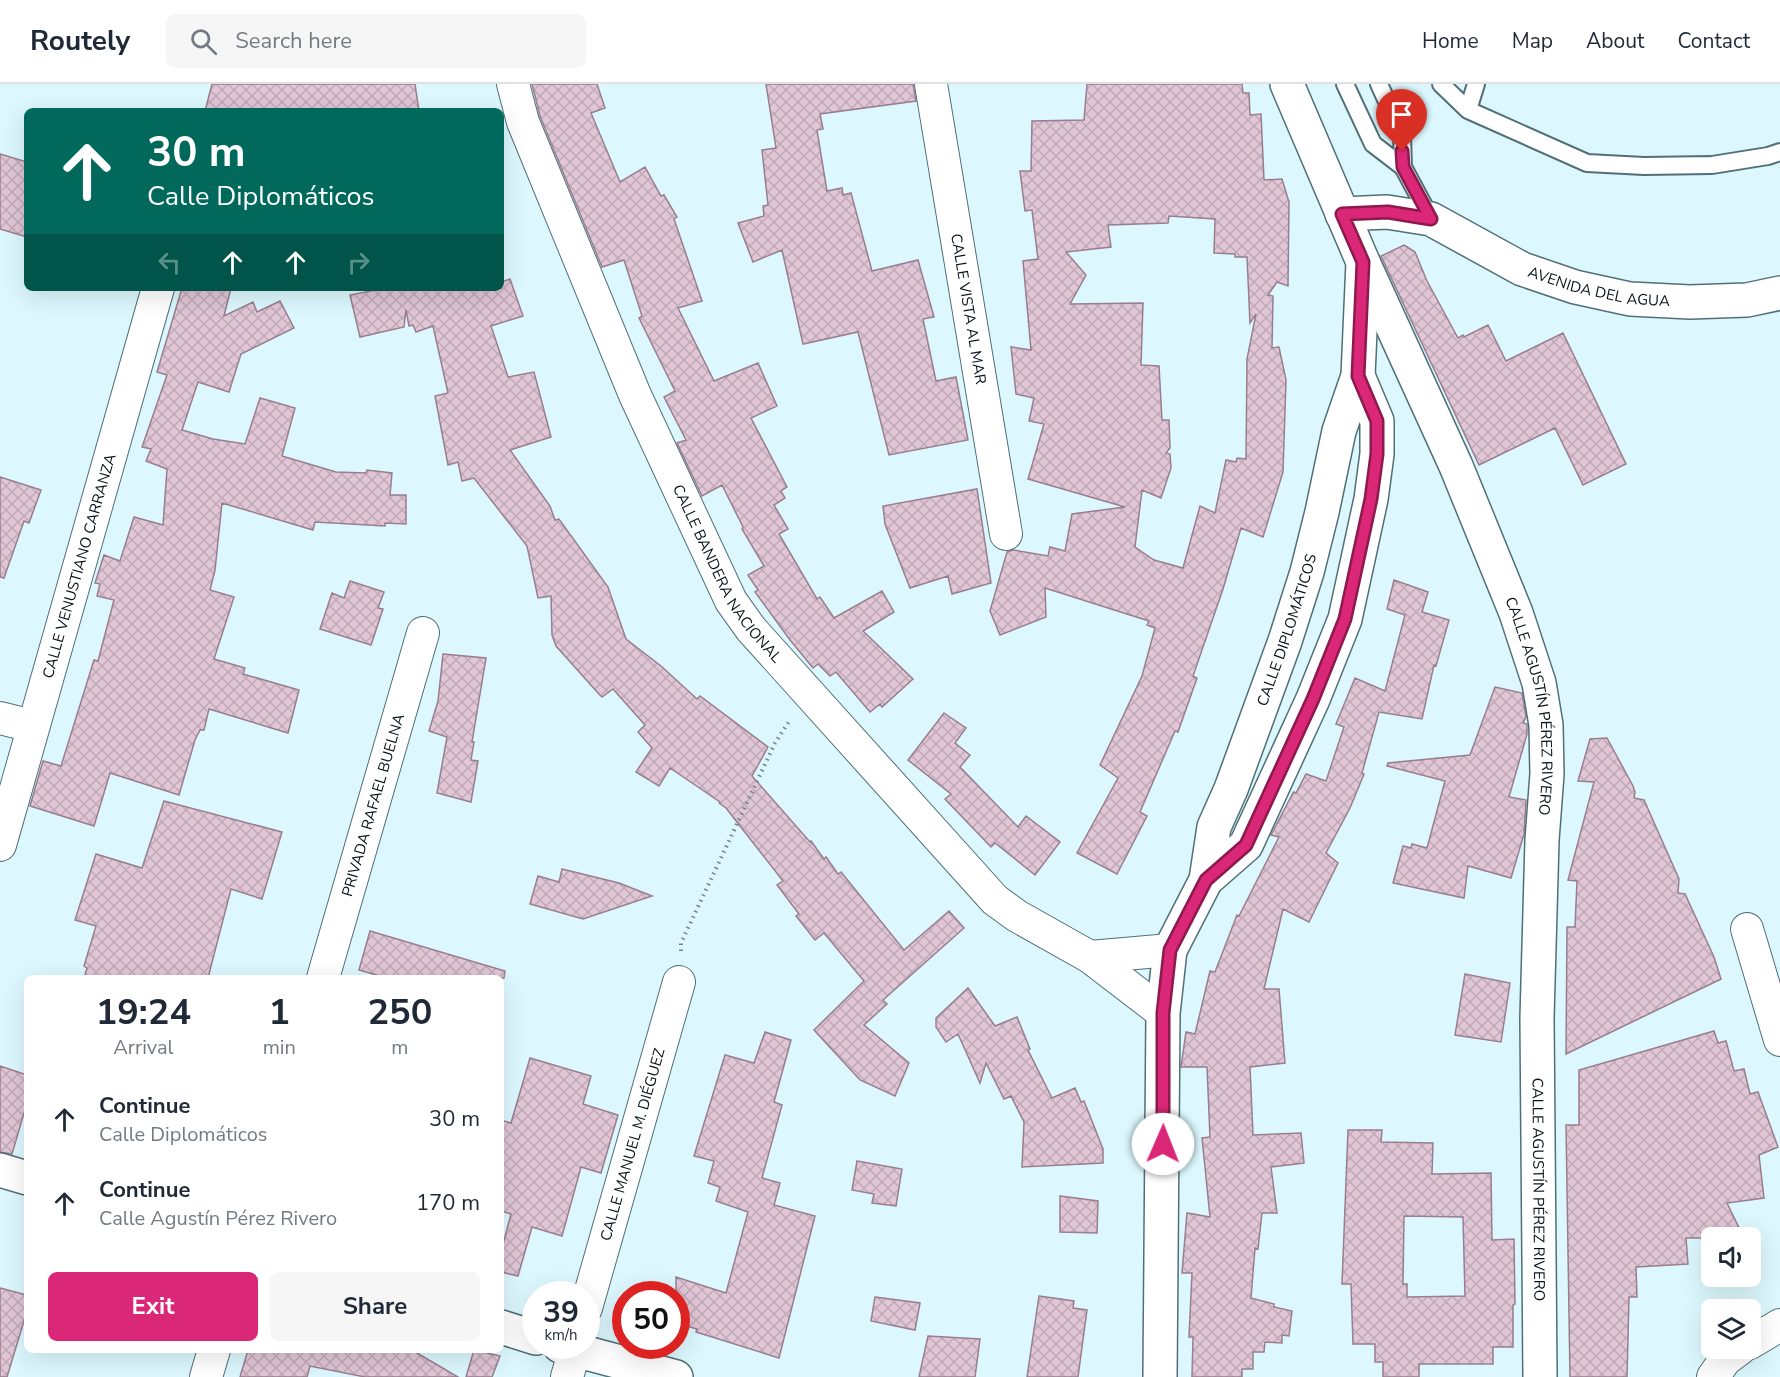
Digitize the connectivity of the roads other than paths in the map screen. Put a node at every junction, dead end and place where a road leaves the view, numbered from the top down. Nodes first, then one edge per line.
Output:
1 (513, 84) edge
2 (931, 84) edge
3 (1287, 84) edge
4 (1345, 84) edge
5 (1379, 84) edge
6 (1441, 84) edge
7 (1476, 84) edge
8 (1468, 110) junction
9 (1780, 152) edge
10 (1403, 167) junction
11 (1342, 214) junction
12 (1431, 219) junction
13 (1363, 262) junction
14 (157, 291) edge
15 (1780, 293) edge
16 (1358, 376) junction
17 (1006, 534) dead end
18 (423, 633) dead end
19 (0, 718) edge
20 (32, 726) junction
21 (0, 845) edge
22 (1206, 880) junction
23 (1747, 929) dead end
24 (1170, 950) junction
25 (1090, 957) junction
26 (324, 975) edge
27 (679, 982) dead end
28 (1163, 1013) junction
29 (1780, 1040) edge
30 (0, 1170) edge
31 (24, 1177) edge
32 (594, 1281) edge
33 (1780, 1325) edge
34 (504, 1328) edge
35 (522, 1334) edge
36 (1761, 1336) edge
37 (213, 1353) edge
38 (592, 1359) edge
39 (1726, 1359) edge
40 (206, 1377) edge
41 (676, 1377) edge
42 (1160, 1377) edge
43 (1540, 1377) edge
44 (1713, 1377) edge

1 - 25 street, CALLE BANDERA NACIONAL
2 - 17 street, CALLE VISTA AL MAR
3 - 11 main road, CALLE AGUSTÍN PÉREZ RIVERO
4 - 10 lane
5 - 10 lane
6 - 8 lane
7 - 8 lane
8 - 9 lane
10 - 12 lane
11 - 12 main road, AVENIDA DEL AGUA
11 - 13 main road, CALLE AGUSTÍN PÉREZ RIVERO
12 - 15 main road, AVENIDA DEL AGUA
13 - 16 main road, CALLE DIPLOMÁTICOS
13 - 43 main road, CALLE AGUSTÍN PÉREZ RIVERO
14 - 20 street, CALLE VENUSTIANO CARRANZA
16 - 22 main road, CALLE DIPLOMÁTICOS
16 - 22 main road, CALLE DIPLOMÁTICOS
18 - 26 street, PRIVADA RAFAEL BUELNA
19 - 20 street
20 - 21 street, CALLE VENUSTIANO CARRANZA
22 - 24 main road, CALLE DIPLOMÁTICOS
23 - 29 street
24 - 25 street
24 - 28 main road, CALLE DIPLOMÁTICOS
25 - 28 street, CALLE BANDERA NACIONAL
27 - 32 street, CALLE MANUEL M. DIÉGUEZ
28 - 42 main road, CALLE DIPLOMÁTICOS
30 - 31 main road
33 - 36 street
34 - 35 main road
37 - 40 street
38 - 41 main road
39 - 44 street

